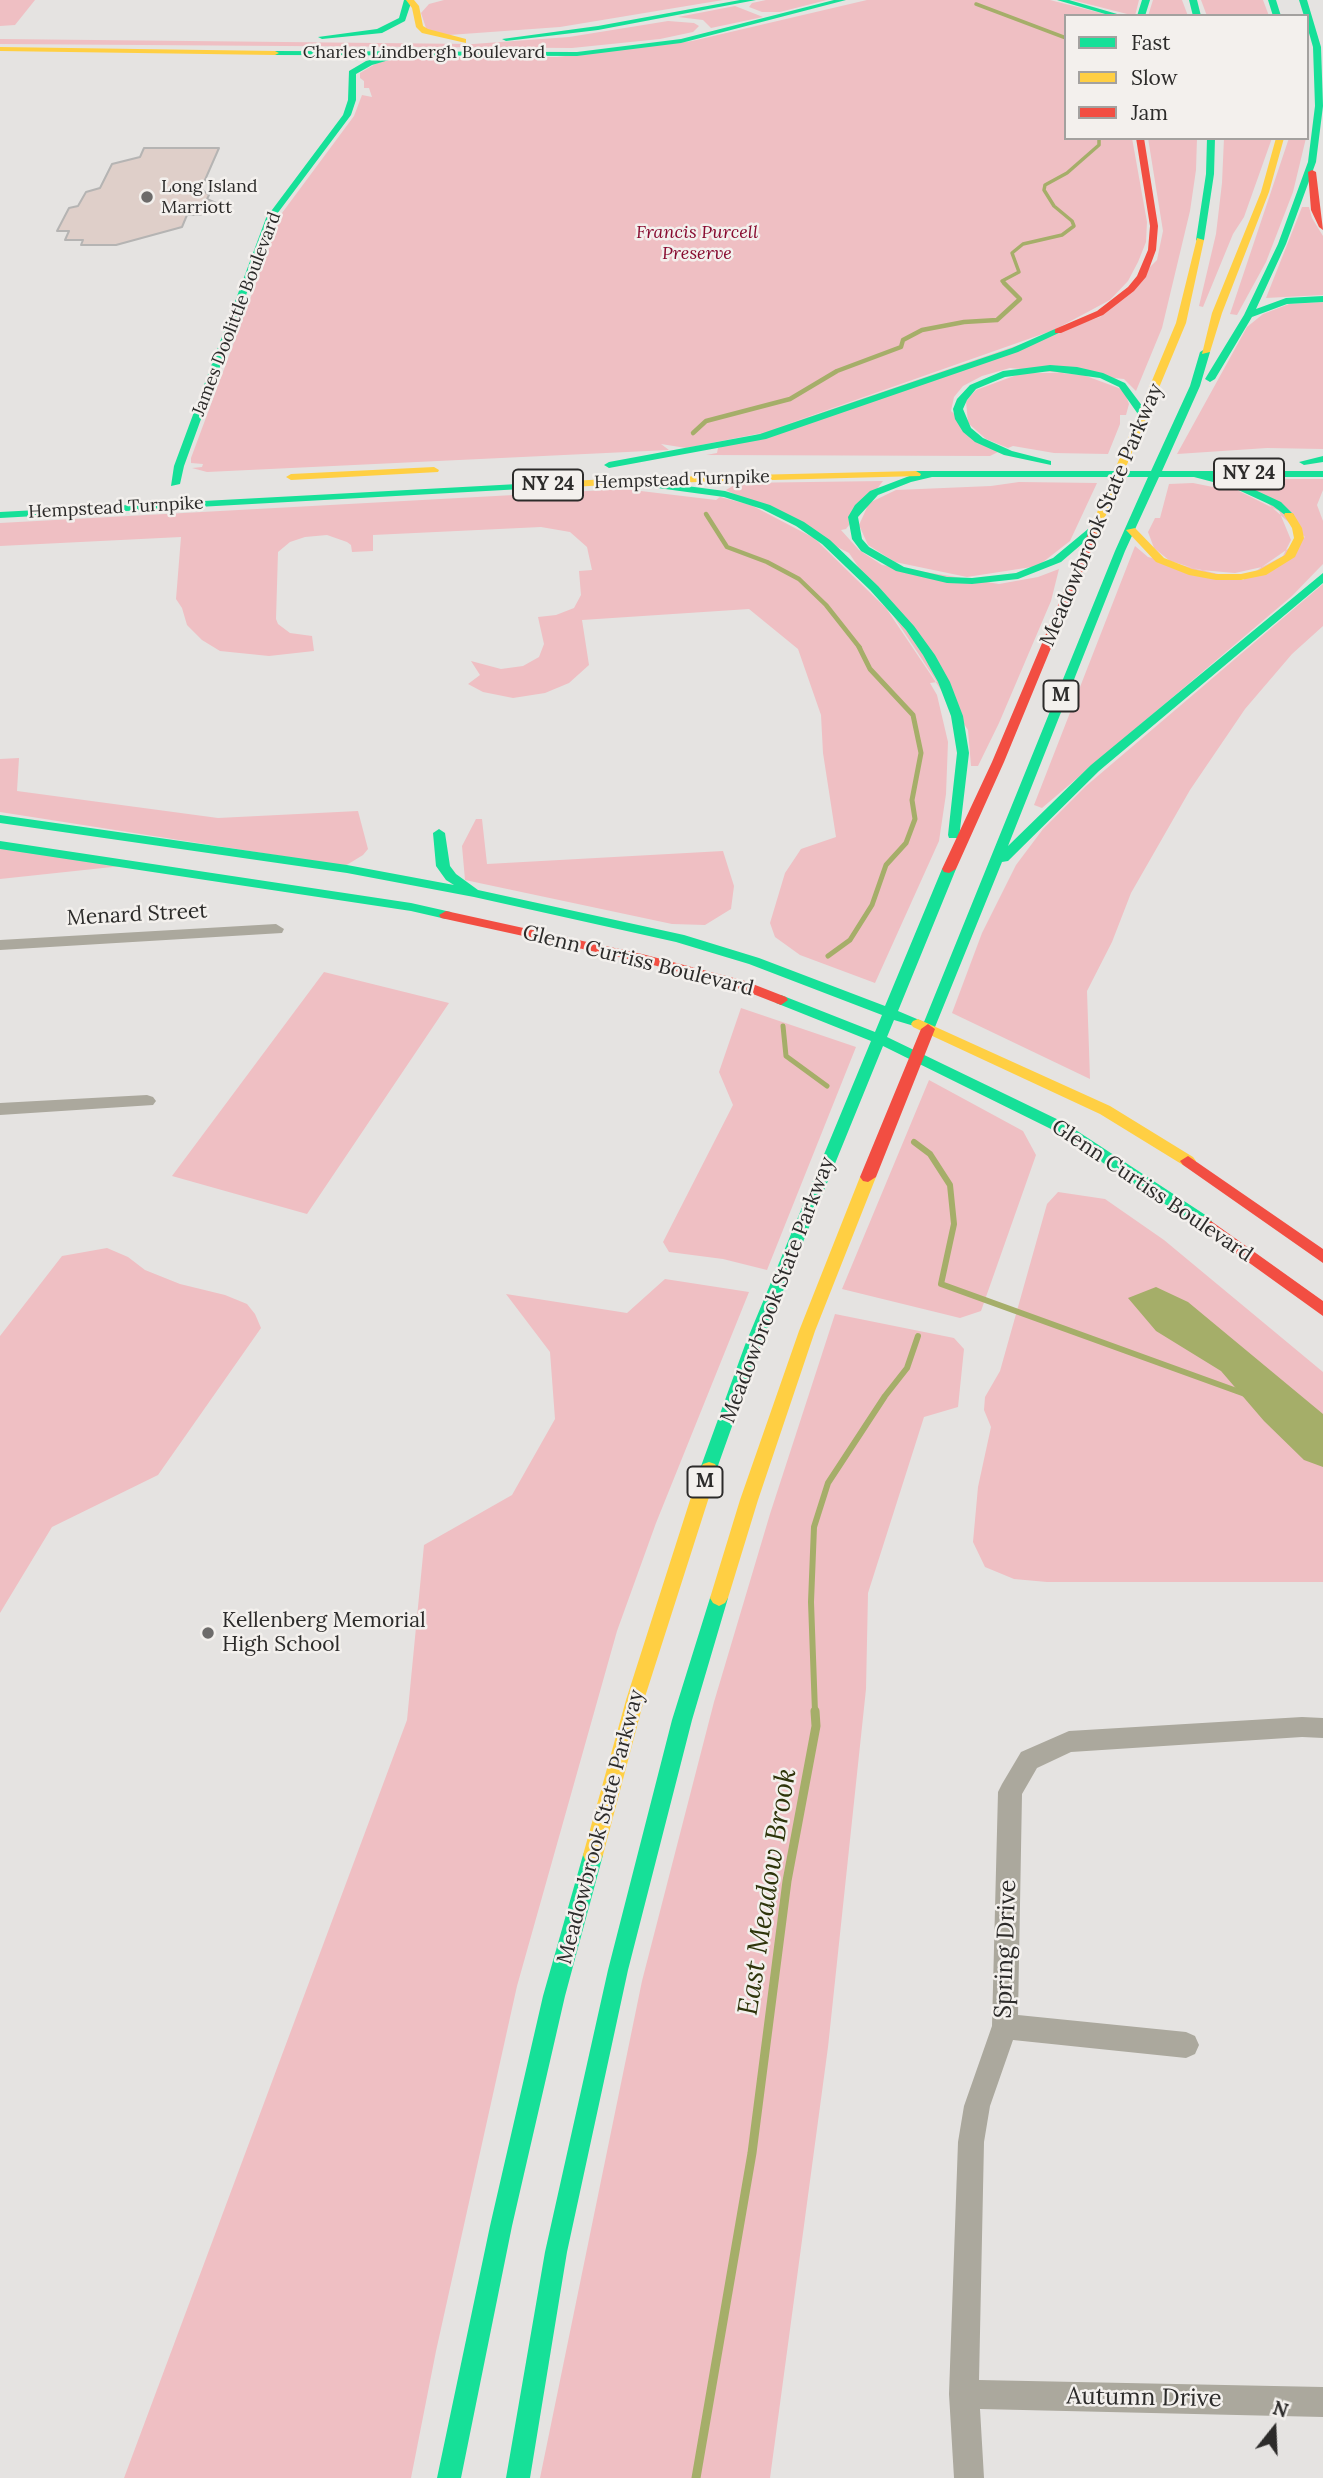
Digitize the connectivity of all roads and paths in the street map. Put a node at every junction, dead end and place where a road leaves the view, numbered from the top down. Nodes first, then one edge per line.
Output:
1 (409, 0) edge
2 (752, 0) edge
3 (842, 0) edge
4 (1060, 0) edge
5 (1113, 14) edge
6 (1309, 19) edge
7 (647, 20) junction
8 (0, 36) edge
9 (259, 40) junction
10 (463, 41) junction
11 (681, 41) junction
12 (0, 49) edge
13 (312, 53) junction
14 (1320, 53) edge
15 (446, 55) junction
16 (351, 80) junction
17 (1140, 140) edge
18 (1211, 140) edge
19 (1279, 140) edge
20 (1312, 162) junction
21 (1323, 227) edge
22 (1323, 299) edge
23 (1249, 315) junction
24 (1144, 415) junction
25 (1168, 447) junction
26 (1323, 461) edge
27 (1047, 463) junction
28 (1100, 468) junction
29 (450, 469) dead end
30 (1182, 469) junction
31 (932, 474) junction
32 (1323, 474) edge
33 (280, 478) dead end
34 (625, 481) junction
35 (195, 483) dead end
36 (169, 484) joint
37 (0, 515) edge
38 (1094, 529) junction
39 (1131, 530) junction
40 (1323, 576) edge
41 (0, 819) edge
42 (439, 833) dead end
43 (0, 845) edge
44 (955, 857) junction
45 (996, 864) junction
46 (474, 892) junction
47 (276, 929) dead end
48 (640, 929) junction
49 (564, 940) junction
50 (0, 945) edge
51 (148, 1101) dead end
52 (0, 1109) edge
53 (1323, 1257) edge
54 (1323, 1310) edge
55 (1323, 1728) edge
56 (1005, 2026) junction
57 (1186, 2045) dead end
58 (964, 2393) junction
59 (1323, 2402) edge
60 (449, 2478) edge
61 (518, 2478) edge
62 (969, 2478) edge

1 - 9 main road
1 - 10 main road
2 - 7 main road, Charles Lindbergh Boulevard
3 - 11 main road, Charles Lindbergh Boulevard
4 - 5 main road
6 - 14 main road
7 - 10 main road, Charles Lindbergh Boulevard
7 - 11 main road
8 - 9 main road, Charles Lindbergh Boulevard
9 - 10 main road, Charles Lindbergh Boulevard
11 - 15 main road, Charles Lindbergh Boulevard
12 - 13 main road, Charles Lindbergh Boulevard
13 - 15 main road, Charles Lindbergh Boulevard
13 - 16 main road
14 - 20 main road
15 - 16 main road
16 - 36 main road, James Doolittle Boulevard
17 - 27 main road, Hempstead Turnpike / NY 24
18 - 24 main road, Meadowbrook State Parkway / M
19 - 25 main road, Meadowbrook State Parkway / M
20 - 21 main road
20 - 23 main road
22 - 23 main road
23 - 25 main road
24 - 27 main road
24 - 38 main road, Meadowbrook State Parkway / M
25 - 39 main road, Meadowbrook State Parkway / M
26 - 30 main road, Hempstead Turnpike / NY 24
27 - 28 main road, Hempstead Turnpike / NY 24
28 - 30 main road, Hempstead Turnpike / NY 24
28 - 31 main road, Hempstead Turnpike / NY 24
29 - 33 main road
30 - 32 main road, Hempstead Turnpike / NY 24
30 - 39 main road
31 - 34 main road, Hempstead Turnpike / NY 24
31 - 38 main road
34 - 37 main road, Hempstead Turnpike / NY 24
34 - 44 main road
35 - 36 main road, Hempstead Turnpike
38 - 44 main road, Meadowbrook State Parkway / M
39 - 45 main road, Meadowbrook State Parkway / M
40 - 45 main road
41 - 46 main road, Glenn Curtiss Boulevard
42 - 46 main road
43 - 49 main road, Glenn Curtiss Boulevard
44 - 60 main road, Meadowbrook State Parkway / M
45 - 61 main road, Meadowbrook State Parkway / M
46 - 48 main road, Glenn Curtiss Boulevard
47 - 50 street, Menard Street
48 - 49 main road
48 - 53 main road, Glenn Curtiss Boulevard
49 - 54 main road, Glenn Curtiss Boulevard
51 - 52 street
55 - 56 street, Spring Drive
56 - 57 street
56 - 58 street, Spring Drive
58 - 59 street, Autumn Drive
58 - 62 street, Spring Drive

